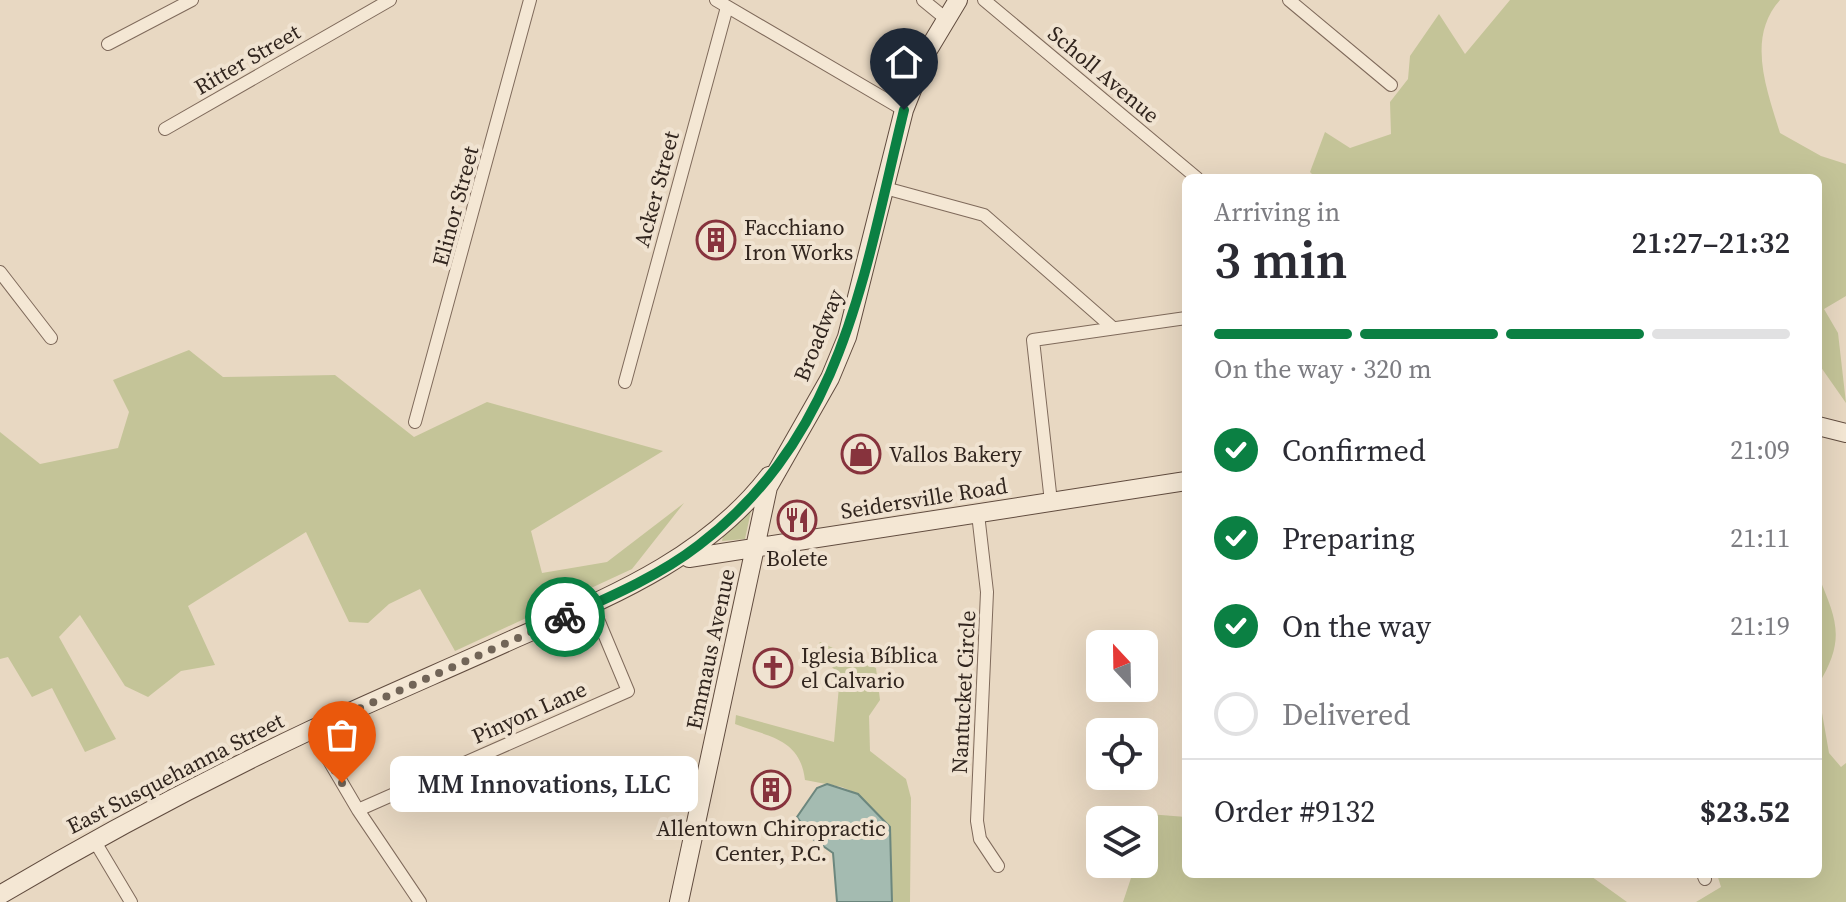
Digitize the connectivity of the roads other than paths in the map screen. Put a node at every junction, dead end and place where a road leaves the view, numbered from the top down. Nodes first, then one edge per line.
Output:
1 (192, 0) edge
2 (390, 0) edge
3 (530, 0) edge
4 (923, 0) edge
5 (958, 0) edge
6 (984, 0) edge
7 (1289, 0) edge
8 (722, 4) edge
9 (945, 18) junction
10 (108, 44) dead end
11 (1391, 85) dead end
12 (904, 110) junction
13 (165, 129) dead end
14 (1192, 174) edge
15 (885, 188) junction
16 (0, 272) edge
17 (1182, 319) edge
18 (1113, 328) junction
19 (51, 338) dead end
20 (625, 382) dead end
21 (415, 422) dead end
22 (1822, 427) edge
23 (1846, 433) edge
24 (782, 458) junction
25 (1182, 482) edge
26 (1051, 502) junction
27 (978, 514) junction
28 (756, 547) junction
29 (671, 564) junction
30 (592, 605) junction
31 (311, 730) junction
32 (358, 810) junction
33 (94, 840) junction
34 (998, 866) dead end
35 (0, 895) edge
36 (131, 902) edge
37 (420, 902) edge
38 (679, 902) edge

1 - 10 street
2 - 13 street, Ritter Street
3 - 21 street, Elinor Street
4 - 9 street
5 - 9 main road, Broadway
6 - 14 street, Scholl Avenue
7 - 11 street
8 - 12 street
8 - 20 street, Acker Street
9 - 12 main road, Broadway
12 - 15 main road, Broadway
15 - 18 street
15 - 24 main road, Broadway
16 - 19 street
17 - 18 street
18 - 26 street
22 - 23 main road
24 - 28 main road, Broadway
24 - 29 main road, East Susquehanna Street
25 - 26 main road, Seidersville Road
26 - 27 main road, Seidersville Road
27 - 28 main road, Seidersville Road
27 - 34 street, Nantucket Circle
28 - 29 main road, Seidersville Road
28 - 38 main road, Emmaus Avenue
29 - 30 main road, East Susquehanna Street
30 - 31 main road, East Susquehanna Street
30 - 32 street, Pinyon Lane
31 - 32 street
31 - 33 main road, East Susquehanna Street
32 - 37 street
33 - 35 main road, East Susquehanna Street
33 - 36 street

